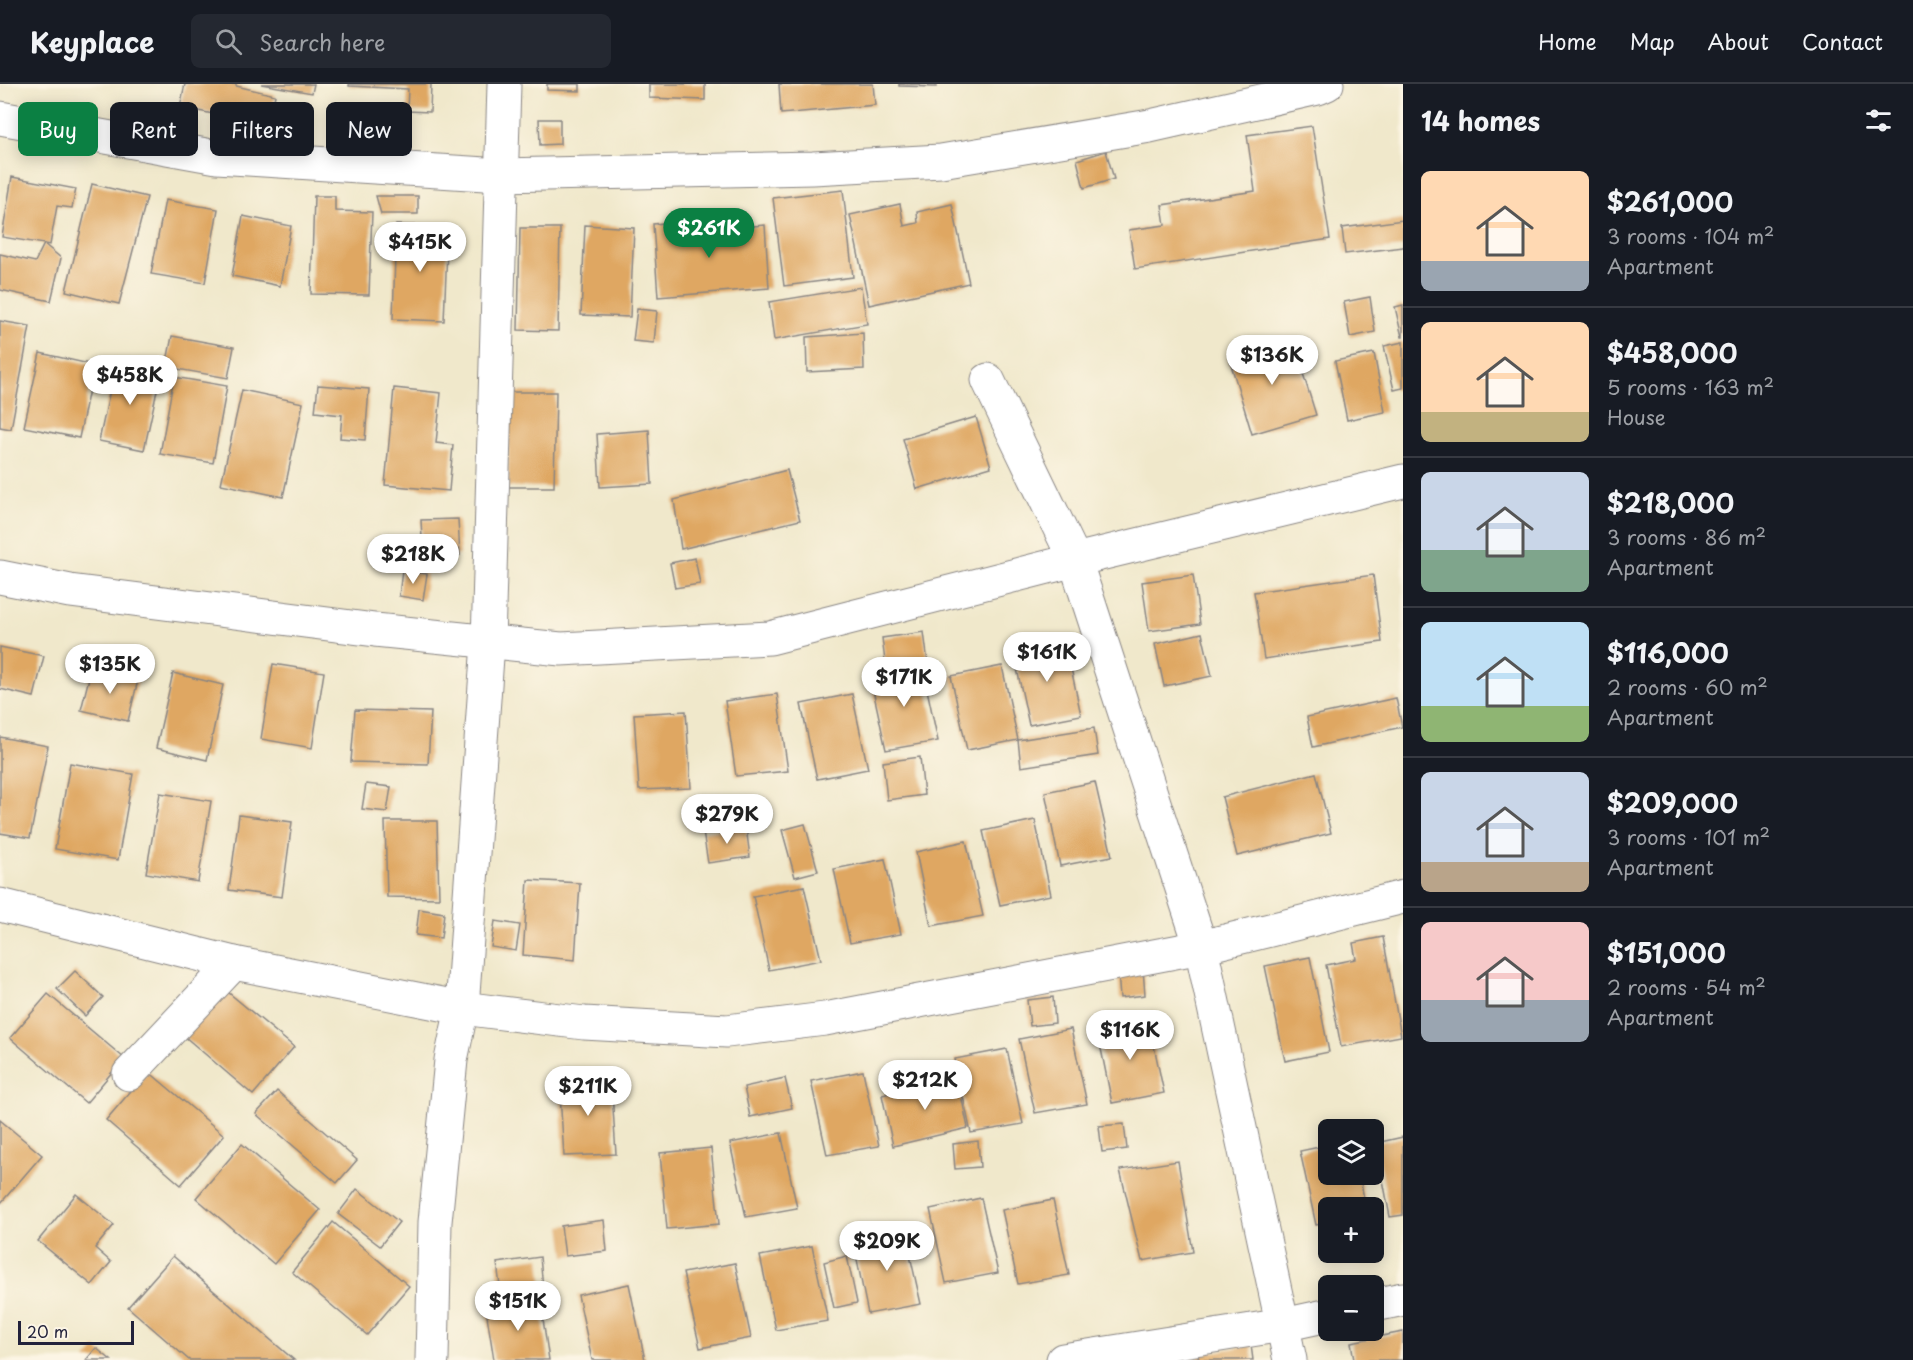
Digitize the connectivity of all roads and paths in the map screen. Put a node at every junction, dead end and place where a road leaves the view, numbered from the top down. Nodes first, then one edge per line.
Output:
1 (504, 84) edge
2 (1327, 84) edge
3 (0, 118) edge
4 (501, 175) junction
5 (987, 380) dead end
6 (1403, 481) edge
7 (1075, 560) junction
8 (0, 577) edge
9 (488, 643) junction
10 (1403, 897) edge
11 (0, 905) edge
12 (1201, 947) junction
13 (234, 963) junction
14 (462, 1008) junction
15 (129, 1074) dead end
16 (1403, 1299) edge
17 (1384, 1303) edge
18 (1318, 1317) edge
19 (1283, 1325) junction
20 (432, 1360) edge
21 (1063, 1360) edge
22 (1290, 1360) edge

1 - 4 street
2 - 4 street
3 - 4 street
4 - 9 street
5 - 7 street
6 - 7 street
7 - 9 street
7 - 12 street
8 - 9 street
9 - 14 street
10 - 12 street
11 - 13 street
12 - 14 street
12 - 19 street
13 - 14 street
13 - 15 street
14 - 20 street
16 - 17 street
18 - 19 street
19 - 21 street
19 - 22 street

